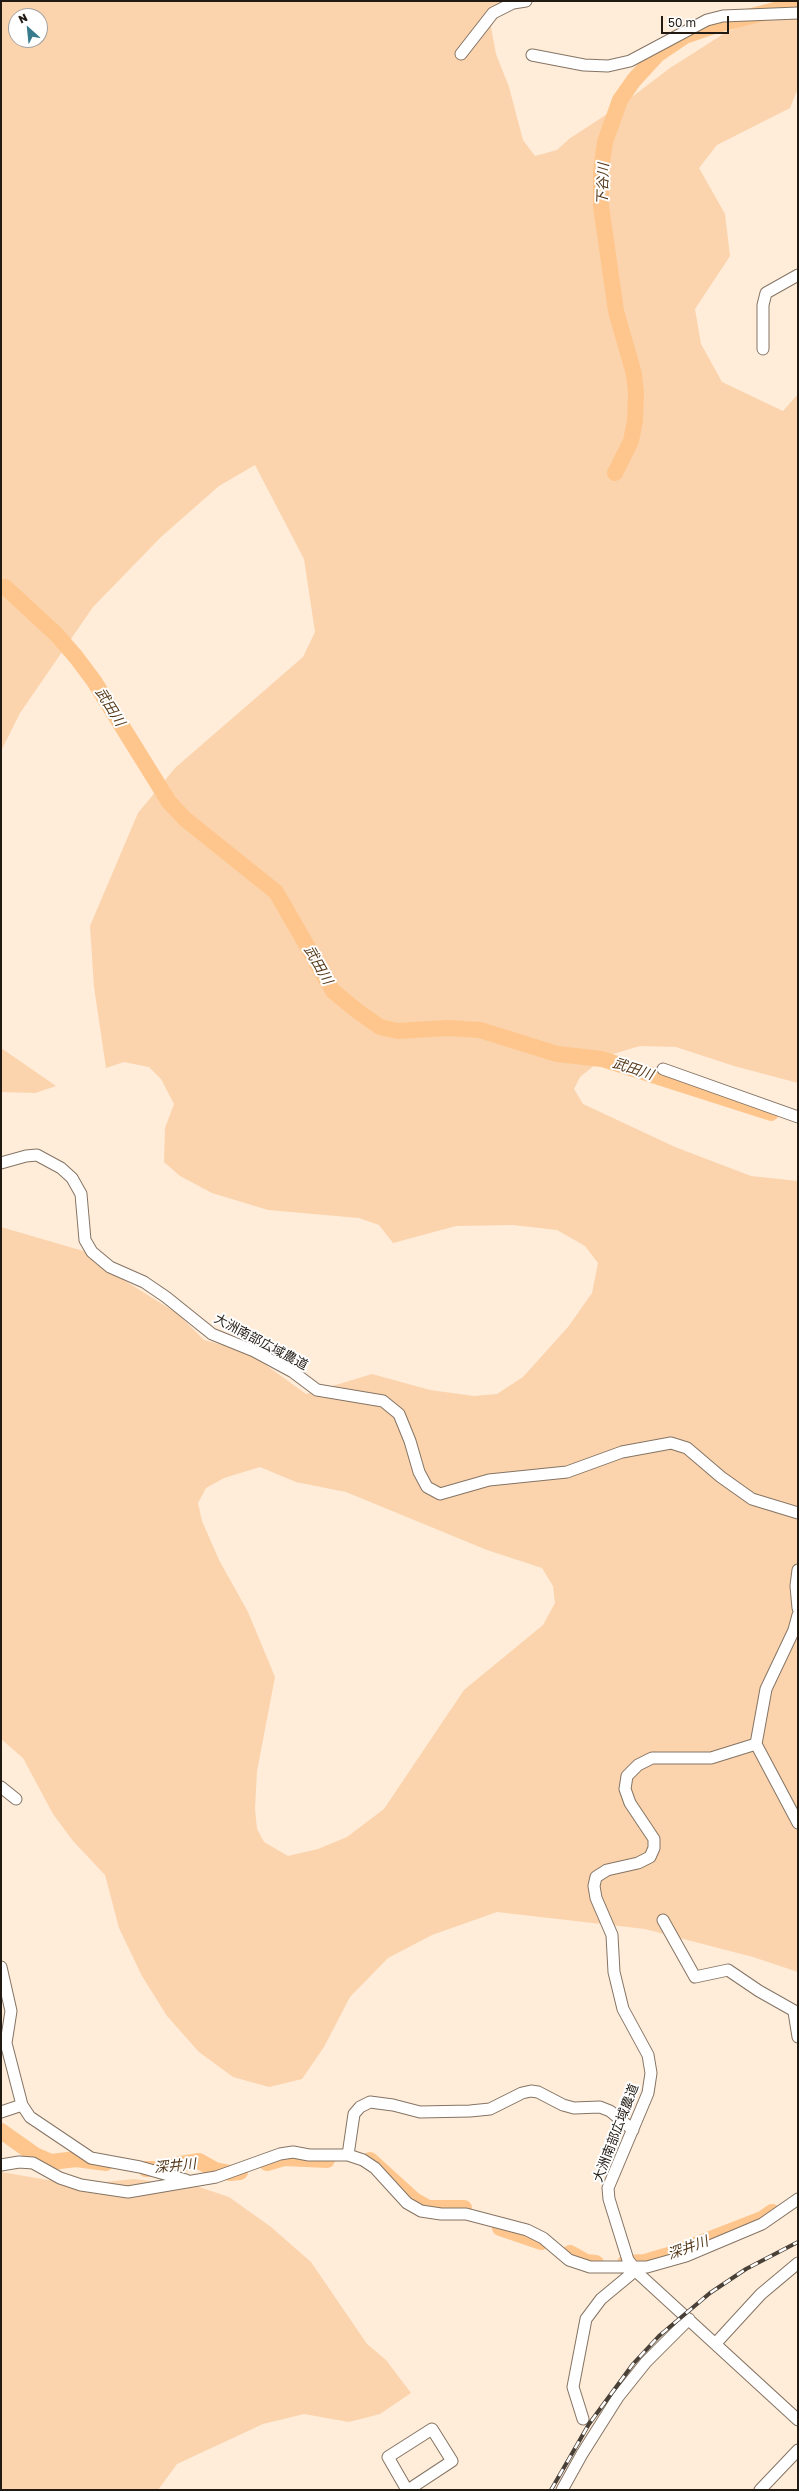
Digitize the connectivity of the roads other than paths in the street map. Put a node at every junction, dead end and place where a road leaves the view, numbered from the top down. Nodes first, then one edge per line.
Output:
1 (526, 1) edge
2 (798, 13) edge
3 (461, 54) dead end
4 (532, 55) dead end
5 (798, 275) edge
6 (763, 349) dead end
7 (663, 1069) dead end
8 (798, 1117) edge
9 (1, 1163) edge
10 (798, 1513) edge
11 (798, 1570) edge
12 (798, 1608) edge
13 (798, 1615) edge
14 (756, 1744) junction
15 (1, 1787) edge
16 (16, 1799) dead end
17 (798, 1823) edge
18 (663, 1920) dead end
19 (1, 1967) edge
20 (796, 2013) edge
21 (798, 2037) edge
22 (22, 2105) junction
23 (1, 2112) edge
24 (633, 2130) junction
25 (348, 2155) junction
26 (1, 2165) edge
27 (189, 2181) junction
28 (798, 2200) edge
29 (798, 2263) edge
30 (632, 2266) junction
31 (689, 2319) junction
32 (716, 2343) junction
33 (583, 2419) dead end
34 (798, 2420) edge
35 (798, 2450) edge
36 (408, 2490) edge
37 (562, 2490) edge
38 (760, 2490) edge

1 - 3 street
2 - 4 street
5 - 6 street
7 - 8 street
9 - 10 street, 大洲南部広域農道
11 - 12 street
13 - 14 street
14 - 17 street
14 - 24 street, 大洲南部広域農道
15 - 16 street
18 - 20 street
19 - 22 street
20 - 21 street
22 - 23 street
22 - 27 street
24 - 25 street
24 - 30 street, 大洲南部広域農道
25 - 27 street
25 - 30 street
26 - 27 street
28 - 30 street
29 - 32 street
30 - 31 street, 大洲南部広域農道
30 - 33 street
31 - 32 street, 大洲南部広域農道
31 - 37 street
32 - 34 street, 大洲南部広域農道
35 - 38 street
36 - 36 street

